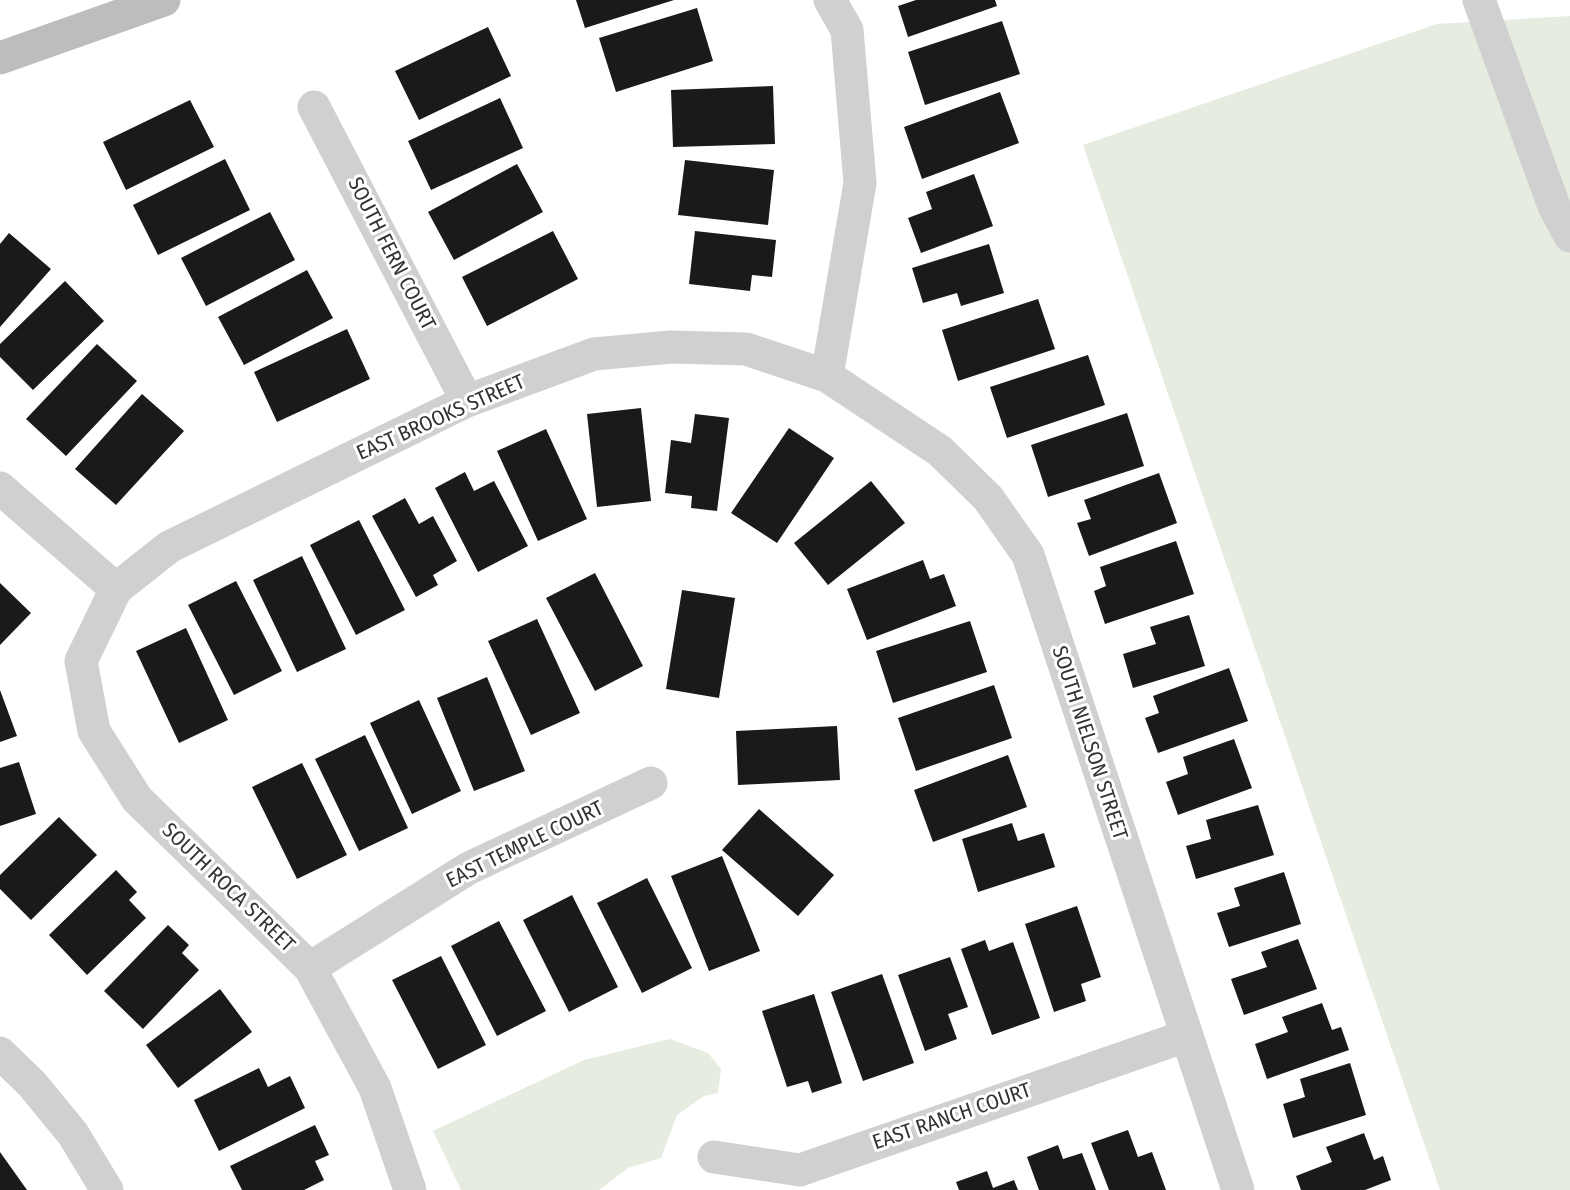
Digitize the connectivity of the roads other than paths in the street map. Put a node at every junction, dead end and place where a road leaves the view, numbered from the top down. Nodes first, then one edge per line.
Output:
1 (164, 0) edge
2 (830, 0) edge
3 (1479, 0) edge
4 (0, 58) edge
5 (314, 107) dead end
6 (1570, 236) edge
7 (827, 376) junction
8 (467, 401) junction
9 (0, 488) edge
10 (116, 589) junction
11 (651, 783) dead end
12 (310, 968) junction
13 (1186, 1036) junction
14 (0, 1053) edge
15 (714, 1157) dead end
16 (107, 1190) edge
17 (410, 1190) edge
18 (1238, 1190) edge

1 - 4 main road
2 - 7 street
3 - 6 street
5 - 8 street, SOUTH FERN COURT
7 - 8 street, EAST BROOKS STREET
7 - 13 street, SOUTH NIELSON STREET
8 - 10 street, EAST BROOKS STREET
9 - 10 street
10 - 12 street, SOUTH ROCA STREET
11 - 12 street, EAST TEMPLE COURT
12 - 17 street, SOUTH ROCA STREET
13 - 15 street, EAST RANCH COURT
13 - 18 street, SOUTH NIELSON STREET
14 - 16 street

